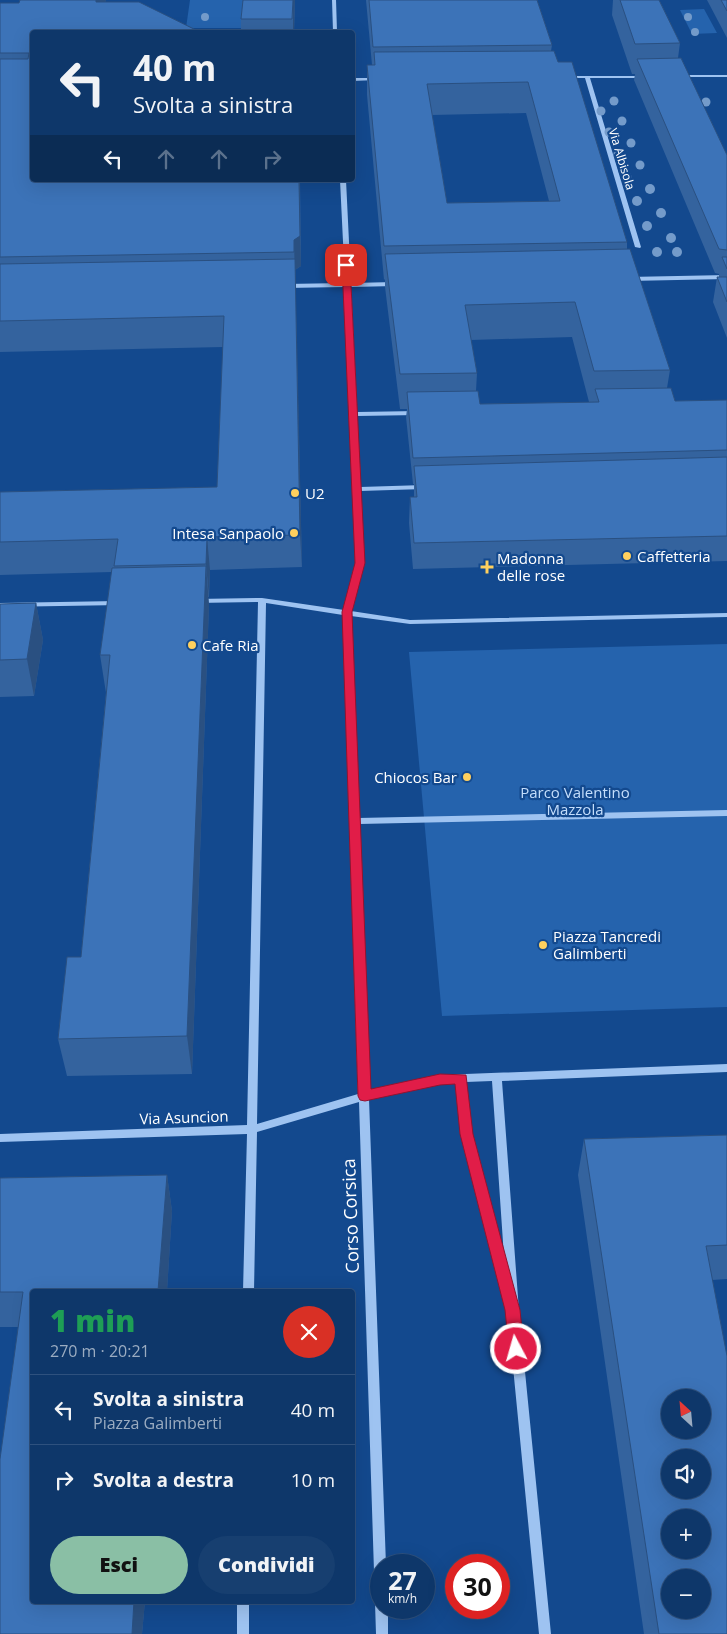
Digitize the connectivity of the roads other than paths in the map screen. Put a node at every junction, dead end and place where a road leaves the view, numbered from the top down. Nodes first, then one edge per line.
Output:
1 (334, 0) edge
2 (335, 30) edge
3 (652, 76) edge
4 (671, 76) edge
5 (727, 76) edge
6 (558, 77) edge
7 (587, 77) junction
8 (384, 79) edge
9 (355, 80) edge
10 (343, 182) edge
11 (638, 247) dead end
12 (727, 278) edge
13 (619, 280) edge
14 (404, 284) edge
15 (348, 285) junction
16 (278, 286) edge
17 (422, 413) edge
18 (353, 414) junction
19 (435, 487) edge
20 (357, 489) junction
21 (262, 600) junction
22 (186, 601) edge
23 (127, 602) edge
24 (0, 605) edge
25 (347, 612) junction
26 (727, 615) edge
27 (727, 813) edge
28 (354, 821) junction
29 (727, 1068) edge
30 (497, 1076) junction
31 (461, 1078) junction
32 (365, 1096) junction
33 (254, 1129) junction
34 (0, 1138) edge
35 (249, 1289) edge
36 (512, 1310) junction
37 (243, 1604) edge
38 (243, 1634) edge
39 (382, 1634) edge
40 (545, 1634) edge

1 - 2 street
3 - 7 street
4 - 5 street
6 - 7 street
7 - 11 street, Via Albisola
8 - 9 street
10 - 15 street
12 - 13 street
14 - 15 street
15 - 16 street
15 - 18 street
17 - 18 street
18 - 20 street
19 - 20 street
20 - 25 street
21 - 22 street
21 - 25 street
21 - 33 street
23 - 24 street
25 - 26 street
25 - 28 street
27 - 28 street
28 - 32 street
29 - 30 street
30 - 31 street, Via Asuncion
30 - 36 street
31 - 32 street, Via Asuncion
31 - 36 street
32 - 33 street, Via Asuncion
32 - 39 street, Corso Corsica
33 - 34 street, Via Asuncion
33 - 35 street
36 - 40 street
37 - 38 street

